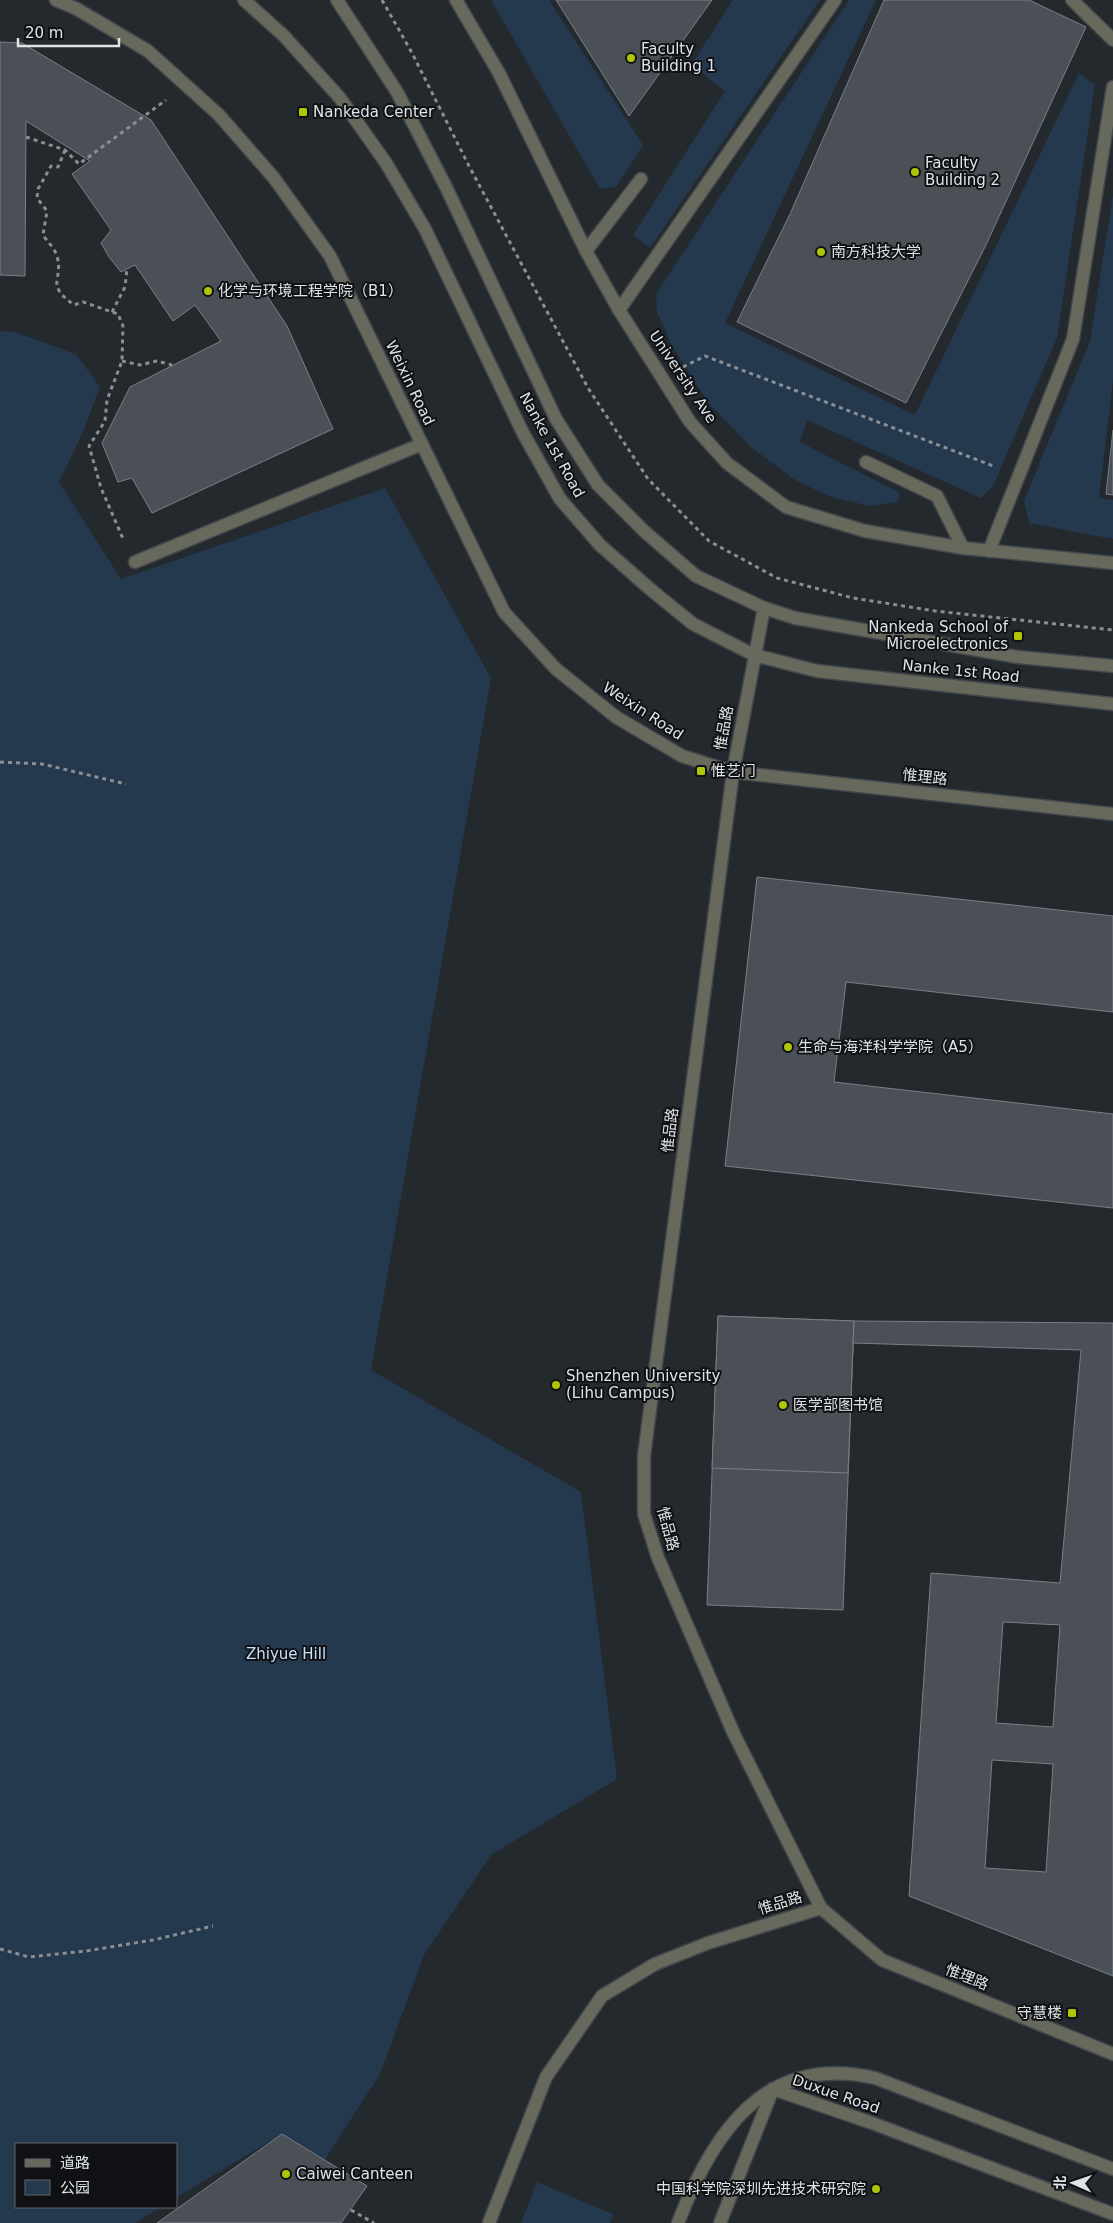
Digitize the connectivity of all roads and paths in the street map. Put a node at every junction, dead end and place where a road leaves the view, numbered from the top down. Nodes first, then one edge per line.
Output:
1 (56, 0) edge
2 (244, 0) edge
3 (337, 0) edge
4 (456, 0) edge
5 (835, 0) edge
6 (1072, 0) edge
7 (1113, 40) edge
8 (186, 85) junction
9 (1113, 87) edge
10 (26, 137) dead end
11 (65, 150) junction
12 (641, 180) dead end
13 (586, 251) junction
14 (127, 269) dead end
15 (619, 310) junction
16 (112, 312) junction
17 (122, 361) junction
18 (172, 365) dead end
19 (663, 378) junction
20 (422, 444) junction
21 (866, 462) dead end
22 (1018, 476) junction
23 (963, 548) junction
24 (989, 551) junction
25 (135, 562) joint
26 (1113, 563) edge
27 (764, 608) junction
28 (754, 655) junction
29 (1113, 666) edge
30 (1113, 704) edge
31 (0, 762) edge
32 (733, 772) junction
33 (126, 784) dead end
34 (1113, 814) edge
35 (821, 1908) junction
36 (214, 1926) dead end
37 (0, 1949) edge
38 (1113, 2054) edge
39 (773, 2089) junction
40 (1113, 2168) edge
41 (351, 2210) dead end
42 (1113, 2214) edge
43 (374, 2223) edge
44 (489, 2223) edge
45 (678, 2223) edge
46 (720, 2223) edge

1 - 8 street, Weixin Road
2 - 28 street, Nanke 1st Road
3 - 27 street, Nanke 1st Road
4 - 13 street, University Ave
5 - 15 street
6 - 7 street
8 - 11 path
8 - 20 street, Weixin Road
9 - 22 street
10 - 11 path
11 - 16 path
12 - 13 street
13 - 15 street, University Ave
14 - 16 path
15 - 19 street, University Ave
16 - 17 path
17 - 18 path
17 - 25 path
19 - 22 path
19 - 23 street, University Ave
20 - 25 street
20 - 32 street, Weixin Road
21 - 23 street
22 - 24 street
23 - 24 street, University Ave
24 - 26 street, University Ave
27 - 28 street, 惟品路
27 - 29 street, Nanke 1st Road
28 - 30 street, Nanke 1st Road
28 - 32 street, 惟品路
31 - 33 path
32 - 34 street, 惟理路
32 - 35 street, 惟品路
35 - 38 street, 惟理路
35 - 44 street, 惟品路
36 - 37 path
39 - 40 street, Duxue Road
39 - 42 street, Duxue Road
39 - 45 street
39 - 46 street
41 - 43 path

